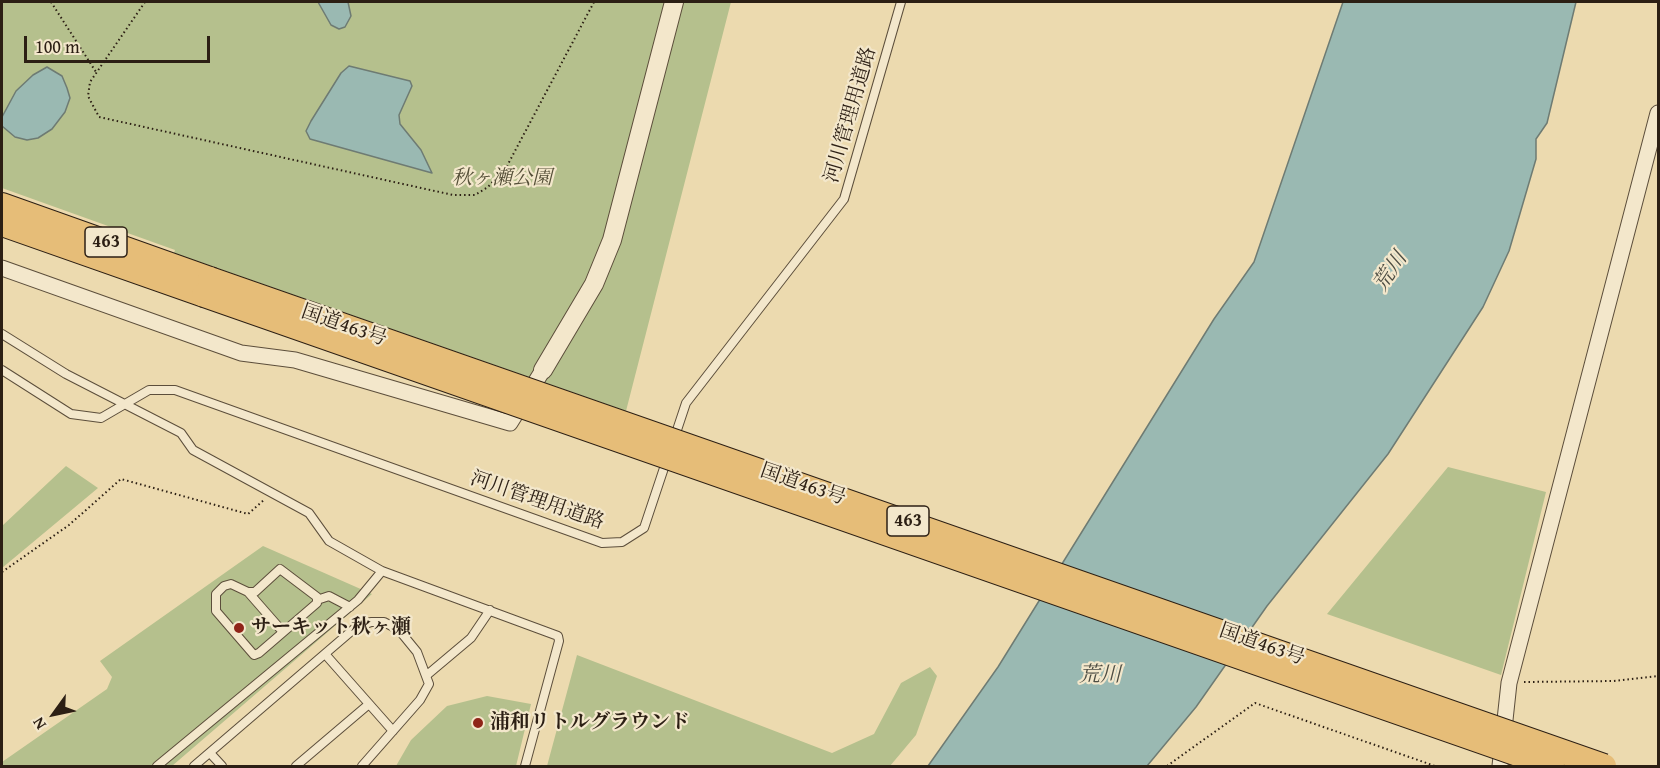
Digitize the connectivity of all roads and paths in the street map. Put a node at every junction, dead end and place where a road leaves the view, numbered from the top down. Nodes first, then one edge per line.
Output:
1 (51, 2) edge
2 (145, 2) edge
3 (594, 2) edge
4 (674, 2) edge
5 (901, 2) edge
6 (96, 72) junction
7 (1659, 113) edge
8 (2, 205) edge
9 (2, 224) edge
10 (2, 268) edge
11 (207, 287) junction
12 (2, 334) edge
13 (2, 370) edge
14 (543, 370) joint
15 (124, 406) junction
16 (272, 493) junction
17 (382, 571) junction
18 (2, 572) edge
19 (248, 592) junction
20 (317, 600) junction
21 (350, 607) junction
22 (490, 610) junction
23 (283, 632) junction
24 (325, 654) junction
25 (427, 675) junction
26 (1659, 676) edge
27 (1509, 683) junction
28 (369, 704) junction
29 (393, 731) junction
30 (210, 753) junction
31 (157, 766) edge
32 (194, 766) edge
33 (222, 766) edge
34 (297, 766) edge
35 (362, 766) edge
36 (525, 766) edge
37 (1167, 766) edge
38 (1435, 766) edge
39 (1500, 766) edge
40 (1552, 766) edge
41 (1604, 766) edge

1 - 6 path
2 - 6 path
3 - 6 path
4 - 14 street
5 - 15 lane, 河川管理用道路
7 - 27 street
8 - 11 highway, 国道463号 / 463
9 - 11 highway, 国道463号 / 463
10 - 14 street
11 - 40 highway, 国道463号 / 463, bridge
11 - 41 highway, 国道463号 / 463, bridge
12 - 15 lane
13 - 15 lane, 河川管理用道路
15 - 16 lane
16 - 17 lane
16 - 18 path
17 - 21 lane
17 - 22 lane
19 - 20 lane
19 - 23 lane
19 - 23 lane
20 - 21 lane
20 - 23 lane
21 - 31 lane
22 - 25 lane
22 - 36 lane
24 - 25 lane
24 - 28 lane
24 - 30 lane
25 - 29 lane
26 - 27 path
27 - 39 street
28 - 29 lane
28 - 34 lane
29 - 35 lane
30 - 32 lane
30 - 33 lane
37 - 38 path

